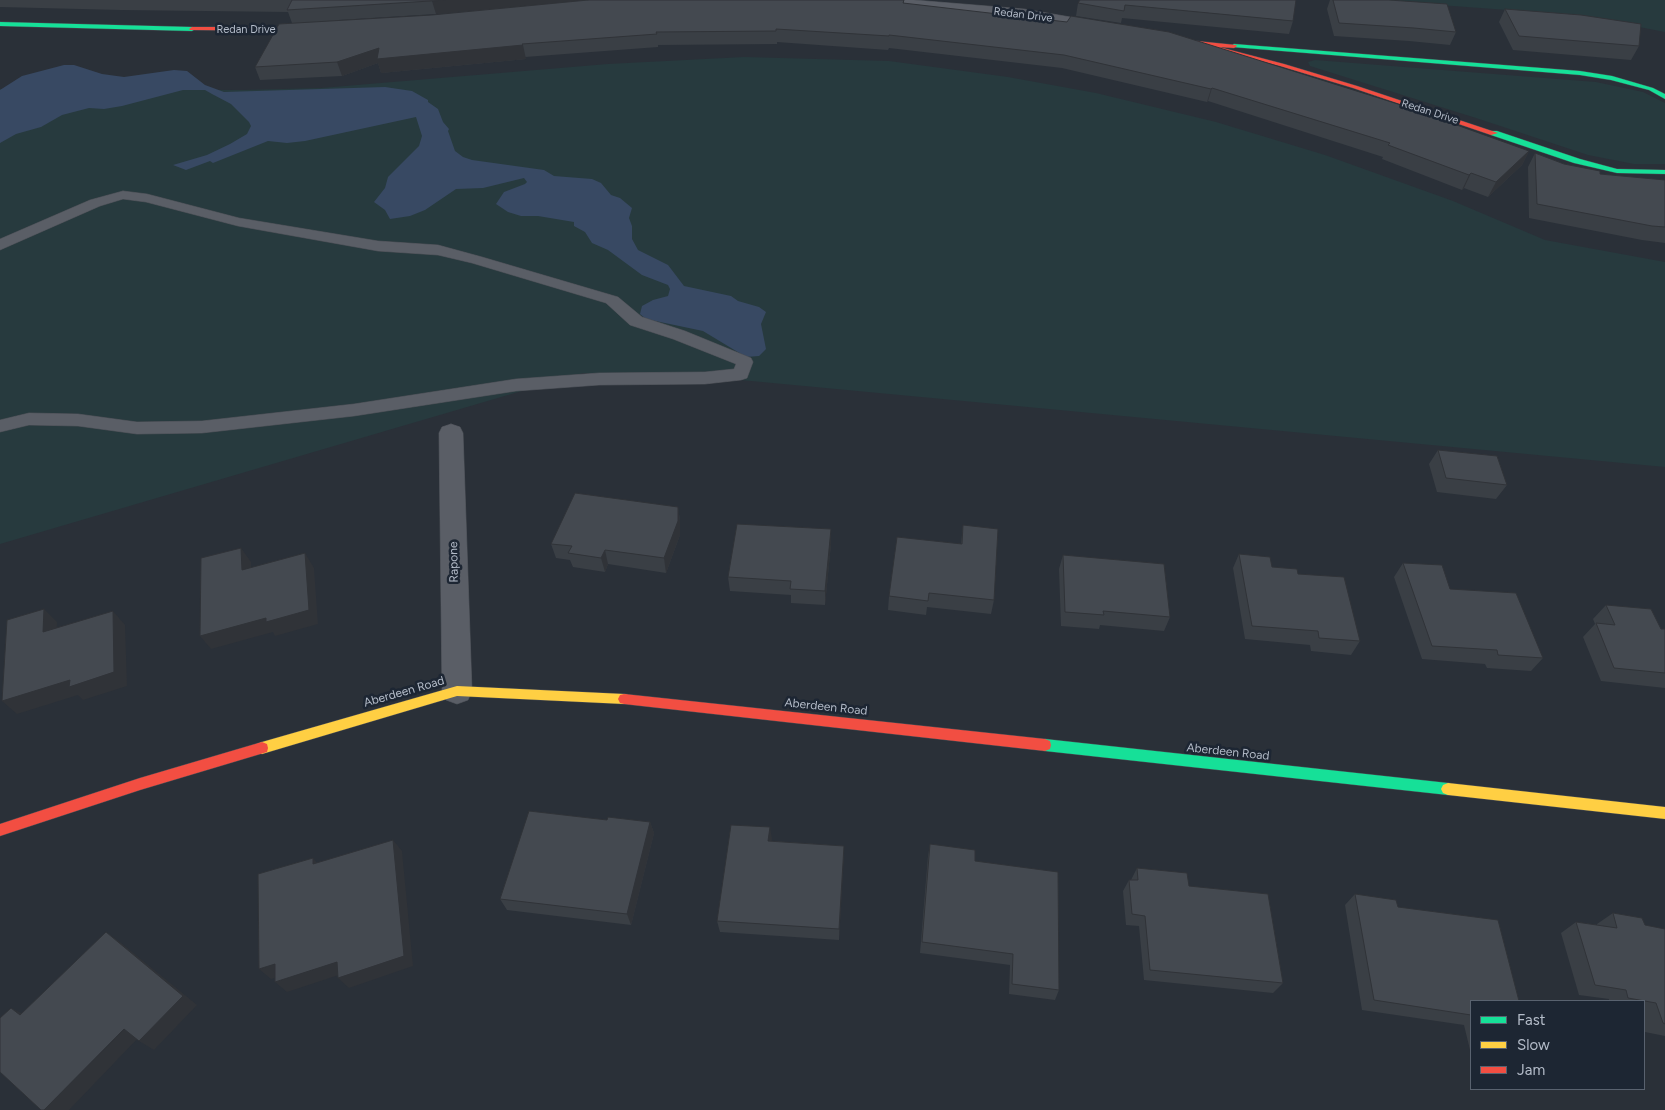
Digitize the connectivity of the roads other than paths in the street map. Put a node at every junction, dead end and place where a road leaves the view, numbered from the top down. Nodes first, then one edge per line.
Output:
1 (849, 0) edge
2 (0, 26) edge
3 (325, 28) edge
4 (1117, 30) edge
5 (1179, 40) edge
6 (1196, 43) junction
7 (1665, 97) edge
8 (1665, 172) edge
9 (0, 245) edge
10 (0, 426) edge
11 (451, 433) dead end
12 (457, 691) junction
13 (1665, 813) edge
14 (0, 830) edge

1 - 4 street, Redan Drive
2 - 3 street, Redan Drive
5 - 6 street, Redan Drive
6 - 7 street, Redan Drive
6 - 8 street, Redan Drive
9 - 10 lane
11 - 12 street, Rapone
12 - 13 street, Aberdeen Road
12 - 14 street, Aberdeen Road

